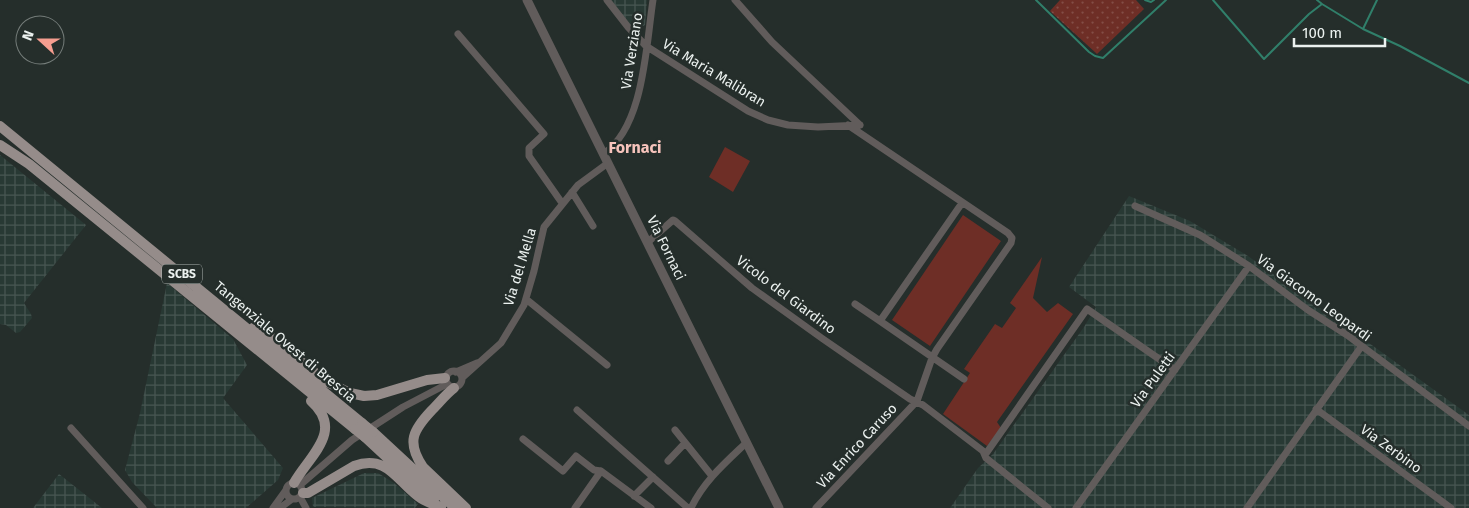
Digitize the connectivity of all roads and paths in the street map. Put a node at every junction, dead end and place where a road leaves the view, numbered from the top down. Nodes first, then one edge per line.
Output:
1 (527, 0) edge
2 (607, 0) edge
3 (653, 0) edge
4 (734, 0) edge
5 (458, 34) dead end
6 (646, 46) junction
7 (848, 125) junction
8 (0, 126) edge
9 (0, 145) edge
10 (605, 159) junction
11 (572, 192) junction
12 (562, 203) junction
13 (962, 203) junction
14 (1135, 206) dead end
15 (593, 226) dead end
16 (648, 242) junction
17 (1249, 266) junction
18 (526, 299) junction
19 (855, 304) dead end
20 (880, 321) junction
21 (247, 327) junction
22 (236, 331) junction
23 (1361, 347) junction
24 (932, 358) junction
25 (482, 361) junction
26 (607, 365) dead end
27 (1175, 370) junction
28 (456, 372) junction
29 (462, 378) junction
30 (964, 379) dead end
31 (449, 383) junction
32 (916, 401) junction
33 (577, 410) dead end
34 (1316, 410) junction
35 (359, 426) junction
36 (1469, 426) edge
37 (71, 428) dead end
38 (675, 430) dead end
39 (369, 435) junction
40 (523, 439) dead end
41 (684, 443) junction
42 (746, 443) junction
43 (985, 454) junction
44 (668, 461) dead end
45 (601, 471) junction
46 (712, 476) junction
47 (653, 477) junction
48 (296, 492) junction
49 (634, 496) junction
50 (143, 508) edge
51 (273, 508) edge
52 (280, 508) edge
53 (304, 508) edge
54 (441, 508) edge
55 (455, 508) edge
56 (466, 508) edge
57 (575, 508) edge
58 (650, 508) edge
59 (689, 508) edge
60 (779, 508) edge
61 (816, 508) edge
62 (1048, 508) edge
63 (1076, 508) edge
64 (1247, 508) edge
65 (1451, 508) edge

1 - 10 street, Via Fornaci
2 - 6 street, Via Maria Malibran
3 - 6 street, Via Verziano
4 - 7 street, Via Maria Malibran
5 - 12 street
6 - 7 street, Via Maria Malibran
6 - 10 street, Via Verziano
7 - 13 street
8 - 21 main road, Tangenziale Ovest di Brescia / SCBS
9 - 22 main road, Tangenziale Ovest di Brescia / SCBS
10 - 11 street, Via del Mella
10 - 16 street, Via Fornaci
11 - 12 street, Via del Mella
11 - 15 street
12 - 18 street, Via del Mella
13 - 20 street
13 - 24 street
14 - 17 street, Via Giacomo Leopardi
16 - 32 street, Vicolo del Giardino
16 - 42 street, Via Fornaci
17 - 23 street, Via Giacomo Leopardi
17 - 27 street, Via Puletti
18 - 25 street, Via del Mella
18 - 26 street
19 - 20 street
20 - 24 street
21 - 31 main road
21 - 35 main road, Tangenziale Ovest di Brescia / SCBS
22 - 35 main road, Tangenziale Ovest di Brescia / SCBS
22 - 48 main road
23 - 34 street
23 - 36 street, Via Giacomo Leopardi
24 - 30 street
24 - 32 street
25 - 28 street, Via del Mella
25 - 29 street, Via del Mella
27 - 43 street
27 - 63 street, Via Puletti
28 - 29 street
28 - 31 street, Via del Mella
29 - 31 street, Via del Mella
31 - 48 street, Via del Mella
31 - 56 main road
32 - 43 street
32 - 61 street, Via Enrico Caruso
33 - 47 street
34 - 64 street
34 - 65 street, Via Zerbino
35 - 39 main road, Tangenziale Ovest di Brescia / SCBS, bridge
37 - 50 street
38 - 41 street
39 - 54 main road, Tangenziale Ovest di Brescia / SCBS
39 - 55 main road, Tangenziale Ovest di Brescia / SCBS
40 - 45 street
41 - 44 street
41 - 46 street
42 - 46 street
42 - 60 street, Via Fornaci
43 - 62 street
45 - 49 street
45 - 57 street
46 - 59 street
47 - 49 street
47 - 59 street
48 - 51 street, Via del Mella
48 - 52 street, Via del Mella
48 - 53 street
48 - 54 main road
49 - 58 street

